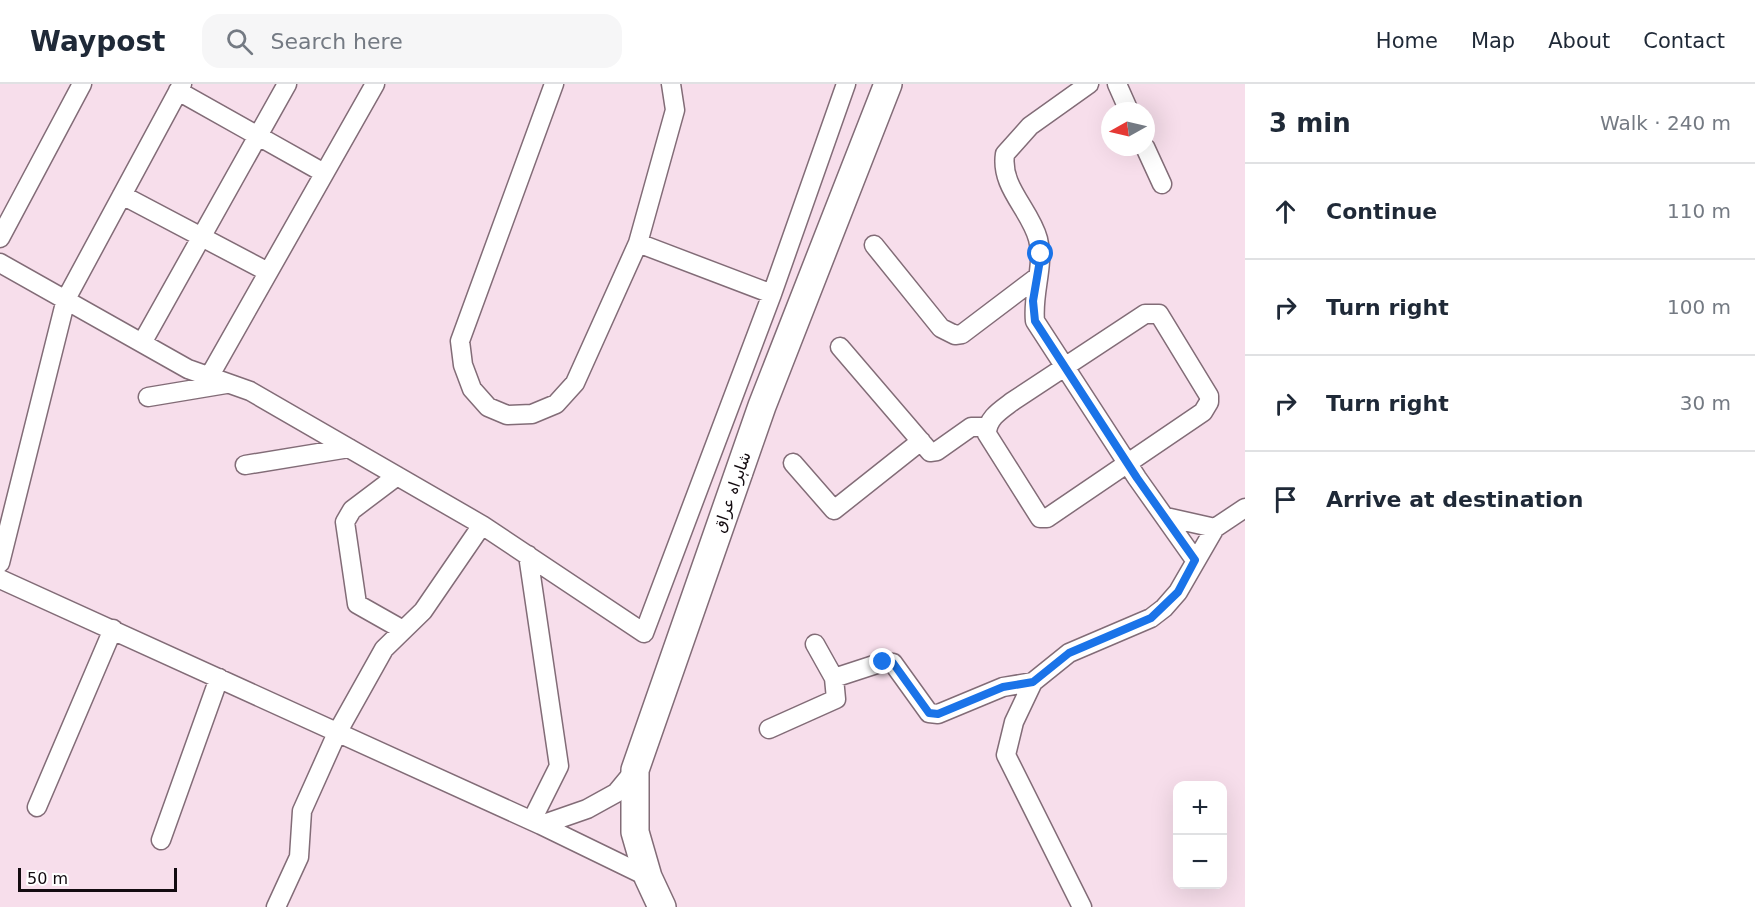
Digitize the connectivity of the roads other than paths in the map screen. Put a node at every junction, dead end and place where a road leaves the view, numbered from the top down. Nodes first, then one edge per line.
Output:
1 (82, 84) edge
2 (287, 84) edge
3 (375, 84) edge
4 (554, 84) edge
5 (670, 84) edge
6 (846, 84) edge
7 (888, 84) edge
8 (1089, 84) edge
9 (1117, 84) edge
10 (180, 88) edge
11 (1125, 102) edge
12 (258, 136) junction
13 (1149, 156) edge
14 (324, 173) junction
15 (1162, 184) dead end
16 (122, 195) junction
17 (0, 238) edge
18 (201, 238) junction
19 (638, 243) junction
20 (874, 245) dead end
21 (0, 263) edge
22 (268, 272) junction
23 (1036, 278) junction
24 (772, 294) junction
25 (66, 299) junction
26 (142, 344) junction
27 (840, 347) dead end
28 (1066, 369) junction
29 (209, 376) junction
30 (230, 384) junction
31 (148, 397) dead end
32 (987, 428) junction
33 (921, 441) junction
34 (349, 448) junction
35 (793, 463) dead end
36 (1127, 463) junction
37 (245, 465) dead end
38 (397, 476) junction
39 (1245, 508) edge
40 (1166, 517) junction
41 (482, 525) junction
42 (1215, 528) junction
43 (528, 555) junction
44 (1195, 560) junction
45 (0, 563) edge
46 (0, 579) edge
47 (113, 629) junction
48 (404, 630) junction
49 (815, 644) dead end
50 (219, 678) junction
51 (834, 678) junction
52 (1033, 682) junction
53 (769, 729) dead end
54 (337, 733) junction
55 (635, 770) junction
56 (37, 807) dead end
57 (537, 822) junction
58 (160, 840) dead end
59 (648, 877) junction
60 (276, 907) edge
61 (662, 907) edge
62 (1082, 907) edge

1 - 17 street
2 - 12 street
3 - 14 street
4 - 19 street
5 - 19 street
6 - 24 street
7 - 55 street, شاہراہ عراق
8 - 23 street
9 - 11 street
10 - 12 street
10 - 16 street
12 - 14 street
12 - 18 street
13 - 15 street
14 - 22 street
16 - 18 street
16 - 25 street
18 - 22 street
18 - 26 street
19 - 24 street
20 - 23 street
21 - 25 street
22 - 29 street
23 - 28 street
24 - 43 street
25 - 26 street
25 - 45 street
26 - 29 street
27 - 33 street
28 - 32 street
28 - 36 street
28 - 36 street
29 - 30 street
30 - 31 street
30 - 34 street
32 - 33 street
32 - 36 street
33 - 35 street
34 - 37 street
34 - 38 street
36 - 40 street
38 - 41 street
38 - 48 street
39 - 42 street
40 - 42 street
40 - 44 street
41 - 43 street
41 - 48 street
42 - 44 street
43 - 57 street
44 - 52 street
46 - 47 street
47 - 50 street
47 - 56 street
48 - 54 street
49 - 51 street
50 - 54 street
50 - 58 street
51 - 52 street
51 - 53 street
52 - 62 street
54 - 57 street
54 - 60 street
55 - 57 street
55 - 59 street, شاہراہ عراق
57 - 59 street
59 - 61 street, شاہراہ عراق

